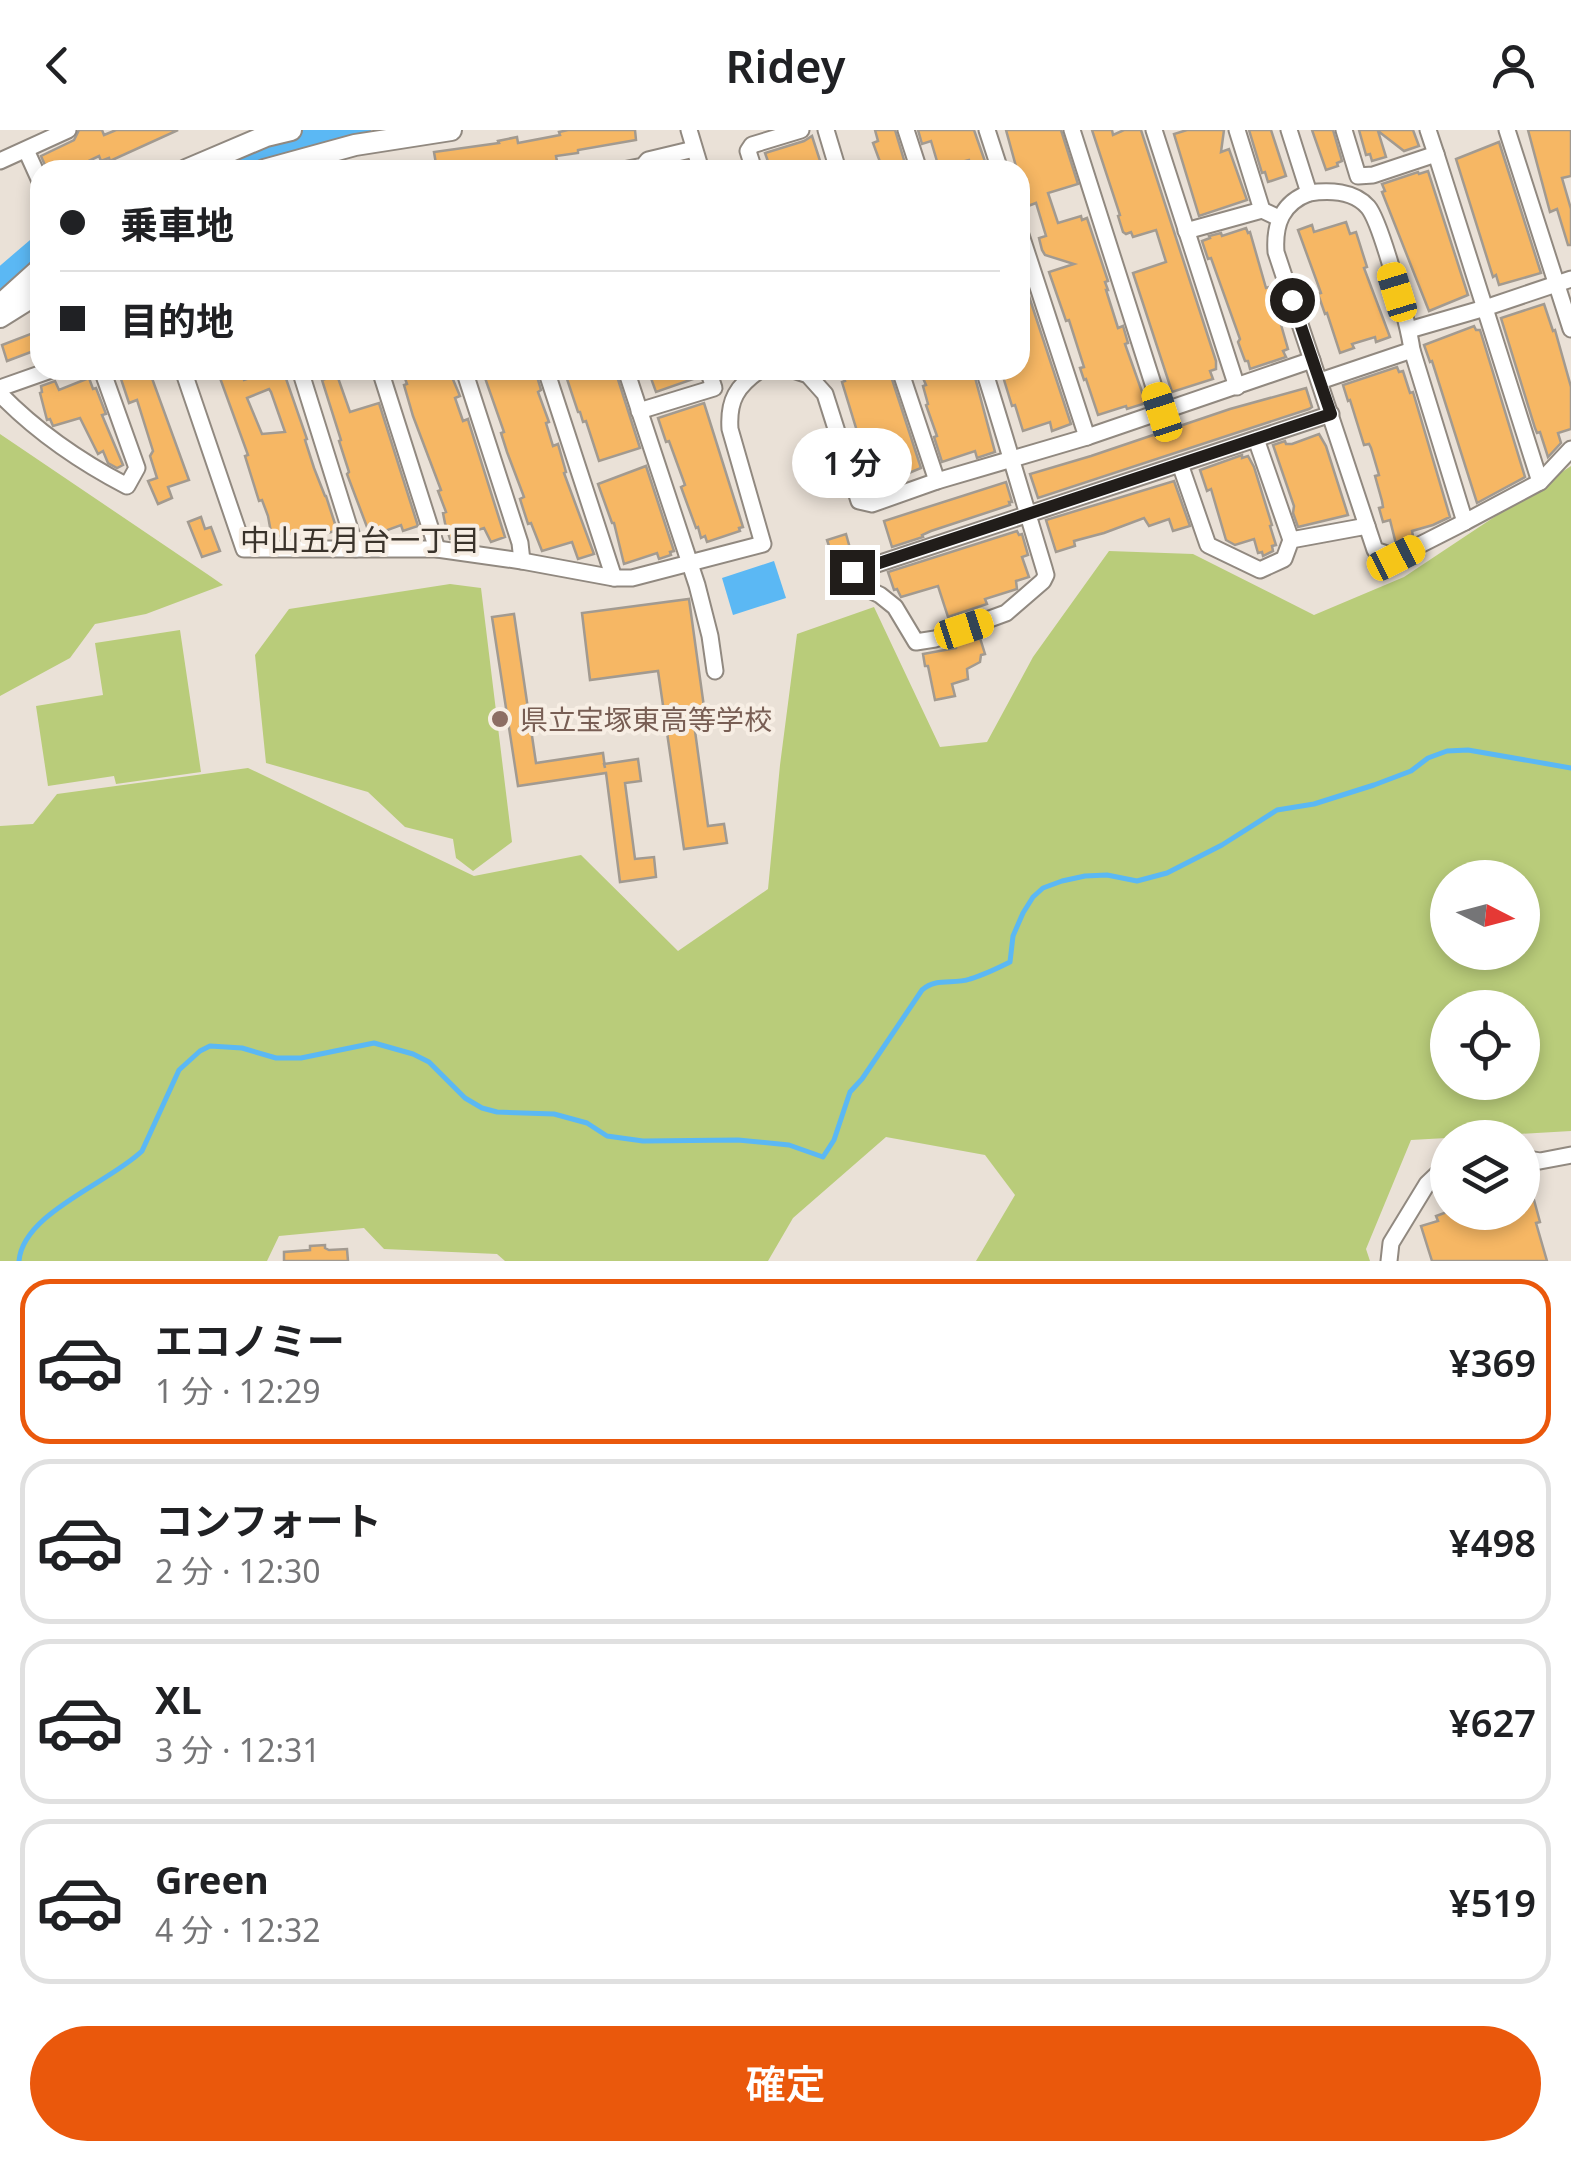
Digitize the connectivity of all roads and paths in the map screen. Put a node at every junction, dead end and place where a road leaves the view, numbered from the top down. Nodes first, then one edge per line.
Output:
1 (68, 130) edge
2 (290, 130) edge
3 (451, 130) edge
4 (689, 130) edge
5 (801, 130) edge
6 (826, 130) edge
7 (906, 130) edge
8 (987, 130) edge
9 (1072, 130) edge
10 (1154, 130) edge
11 (1236, 130) edge
12 (1289, 130) edge
13 (1344, 130) edge
14 (1428, 130) edge
15 (1507, 130) edge
16 (394, 135) edge
17 (694, 149) junction
18 (26, 150) junction
19 (1436, 154) junction
20 (31, 160) edge
21 (210, 160) edge
22 (300, 160) edge
23 (648, 160) edge
24 (698, 160) edge
25 (751, 160) edge
26 (835, 160) edge
27 (916, 160) edge
28 (997, 160) edge
29 (0, 161) edge
30 (1358, 176) junction
31 (1309, 193) junction
32 (1349, 195) junction
33 (1262, 210) junction
34 (1278, 218) junction
35 (1186, 231) junction
36 (1030, 263) edge
37 (30, 278) edge
38 (1563, 282) edge
39 (30, 298) edge
40 (0, 305) edge
41 (1485, 308) junction
42 (0, 317) edge
43 (1571, 329) edge
44 (1409, 330) junction
45 (1412, 350) junction
46 (1312, 360) junction
47 (30, 379) edge
48 (106, 380) edge
49 (186, 380) edge
50 (303, 380) edge
51 (383, 380) edge
52 (467, 380) edge
53 (549, 380) edge
54 (629, 380) edge
55 (711, 380) edge
56 (749, 380) edge
57 (812, 380) edge
58 (903, 380) edge
59 (987, 380) edge
60 (1320, 381) junction
61 (1237, 386) junction
62 (0, 391) edge
63 (639, 410) junction
64 (1162, 412) junction
65 (1331, 414) junction
66 (1087, 437) junction
67 (1256, 439) junction
68 (1571, 449) edge
69 (1013, 460) junction
70 (1180, 464) junction
71 (937, 481) junction
72 (1540, 482) junction
73 (1028, 515) junction
74 (1465, 522) junction
75 (1366, 526) junction
76 (1291, 540) junction
77 (356, 549) junction
78 (437, 549) junction
79 (522, 561) junction
80 (690, 564) junction
81 (614, 578) junction
82 (715, 671) dead end
83 (1571, 1155) edge
84 (1540, 1161) edge
85 (1430, 1181) edge
86 (1389, 1261) edge

1 - 18 street
2 - 21 street
3 - 16 street
4 - 17 street
5 - 25 street
6 - 26 street
7 - 27 street
8 - 28 street
9 - 64 street
10 - 35 street
11 - 33 street
12 - 31 street
13 - 30 street
14 - 19 street
15 - 38 street
16 - 22 street
17 - 23 street
17 - 24 street
18 - 20 street
18 - 29 street
19 - 30 street
19 - 41 street
30 - 32 street
31 - 32 street
31 - 34 street
32 - 44 street
33 - 34 street
33 - 35 street
34 - 46 street
35 - 61 street
36 - 66 street
37 - 40 street
38 - 41 street
38 - 43 street
39 - 42 street
41 - 44 street
41 - 72 street
44 - 45 street
45 - 60 street
45 - 74 street
46 - 60 street
46 - 61 street
47 - 62 street
48 - 62 street
49 - 77 street
50 - 77 street
51 - 78 street
52 - 79 street
53 - 81 street
54 - 63 street
55 - 63 street
56 - 80 street
57 - 71 street
58 - 71 street
59 - 69 street
60 - 65 street
61 - 64 street
63 - 80 street
64 - 66 street
65 - 67 street
65 - 75 street
66 - 69 street
67 - 70 street
67 - 76 street
68 - 72 street
69 - 71 street
69 - 73 street
70 - 73 street
70 - 76 street
72 - 74 street
73 - 73 street
74 - 75 street
75 - 76 street
77 - 78 street
78 - 79 street
79 - 81 street
80 - 81 street
80 - 82 street
83 - 84 street
85 - 86 street

